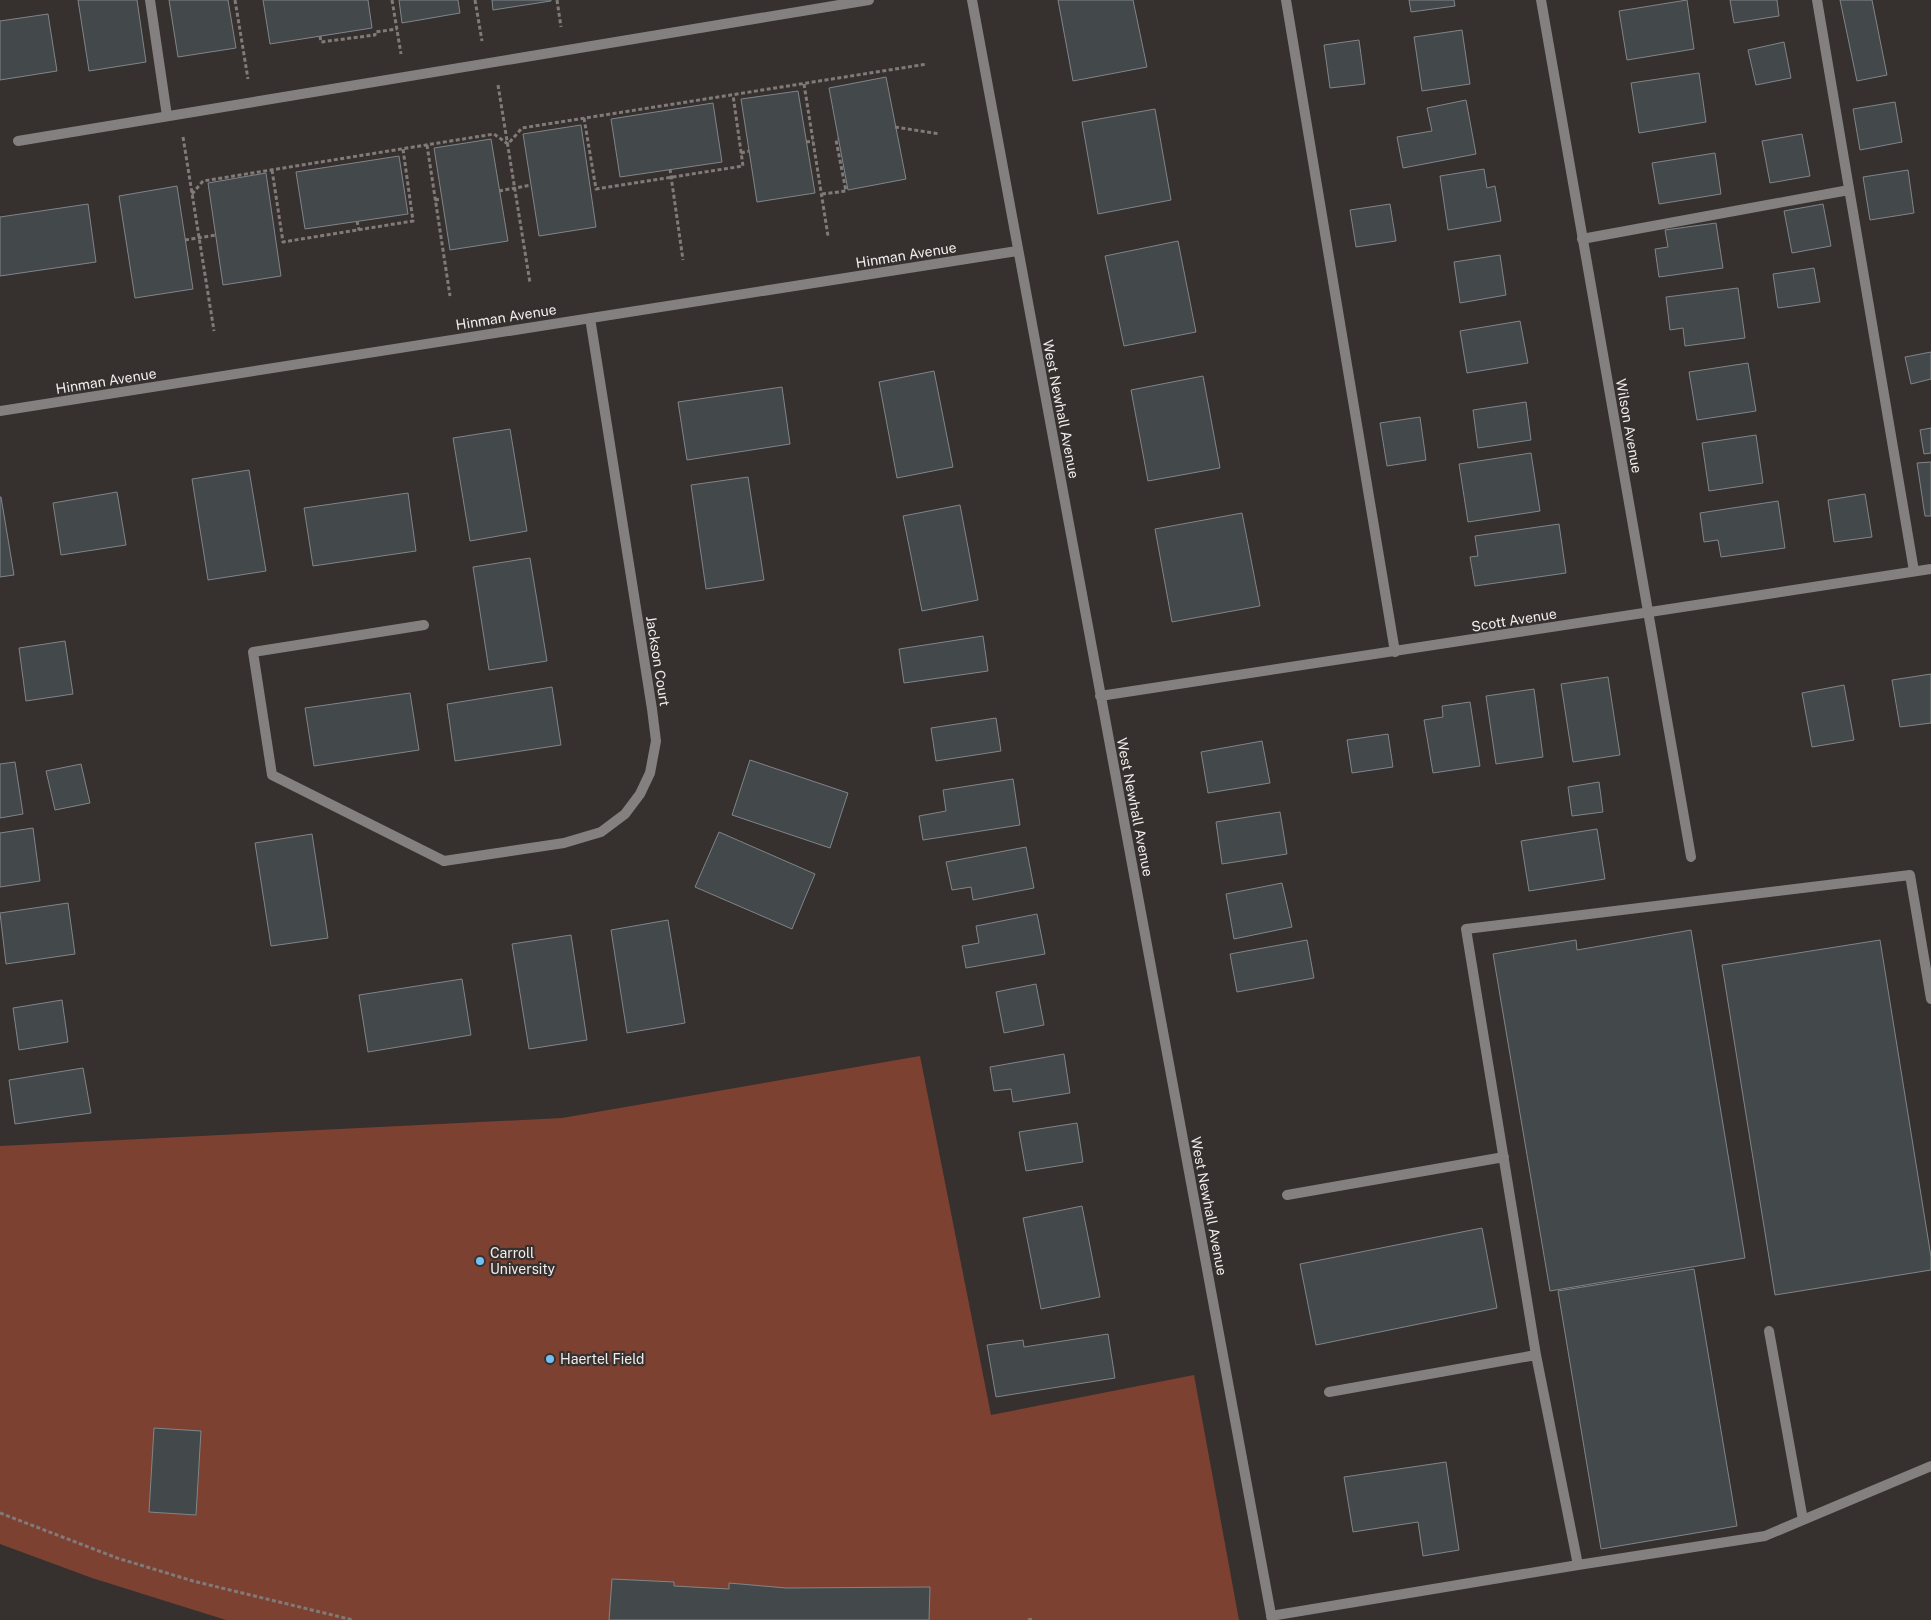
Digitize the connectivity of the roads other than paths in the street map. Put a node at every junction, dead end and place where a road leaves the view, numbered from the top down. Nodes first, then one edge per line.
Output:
1 (150, 0) edge
2 (869, 0) edge
3 (972, 0) edge
4 (1286, 0) edge
5 (1541, 0) edge
6 (1817, 0) edge
7 (167, 116) junction
8 (18, 141) dead end
9 (1849, 190) junction
10 (1582, 239) junction
11 (1017, 251) junction
12 (590, 318) junction
13 (0, 411) edge
14 (1931, 569) edge
15 (1914, 571) junction
16 (1648, 613) junction
17 (424, 625) dead end
18 (1395, 652) junction
19 (1100, 696) junction
20 (1691, 857) dead end
21 (1931, 998) edge
22 (1504, 1157) junction
23 (1287, 1195) dead end
24 (1769, 1330) dead end
25 (1536, 1354) junction
26 (1329, 1392) dead end
27 (1931, 1466) edge
28 (1804, 1520) junction
29 (1578, 1565) junction
30 (1272, 1618) edge

1 - 7 street
2 - 7 street
3 - 11 street, West Newhall Avenue
4 - 18 street
5 - 10 street, Wilson Avenue
6 - 9 street
7 - 8 street
9 - 10 street
9 - 15 street
10 - 16 street, Wilson Avenue
11 - 12 street, Hinman Avenue
11 - 19 street, West Newhall Avenue
12 - 13 street, Hinman Avenue
12 - 17 street, Jackson Court
14 - 15 street, Scott Avenue
15 - 16 street, Scott Avenue
16 - 18 street, Scott Avenue
16 - 20 street, Wilson Avenue
18 - 19 street, Scott Avenue
19 - 30 street, West Newhall Avenue
21 - 22 street
22 - 23 street
22 - 25 street
24 - 28 street
25 - 26 street
25 - 29 street
27 - 28 street
28 - 29 street
29 - 30 street

